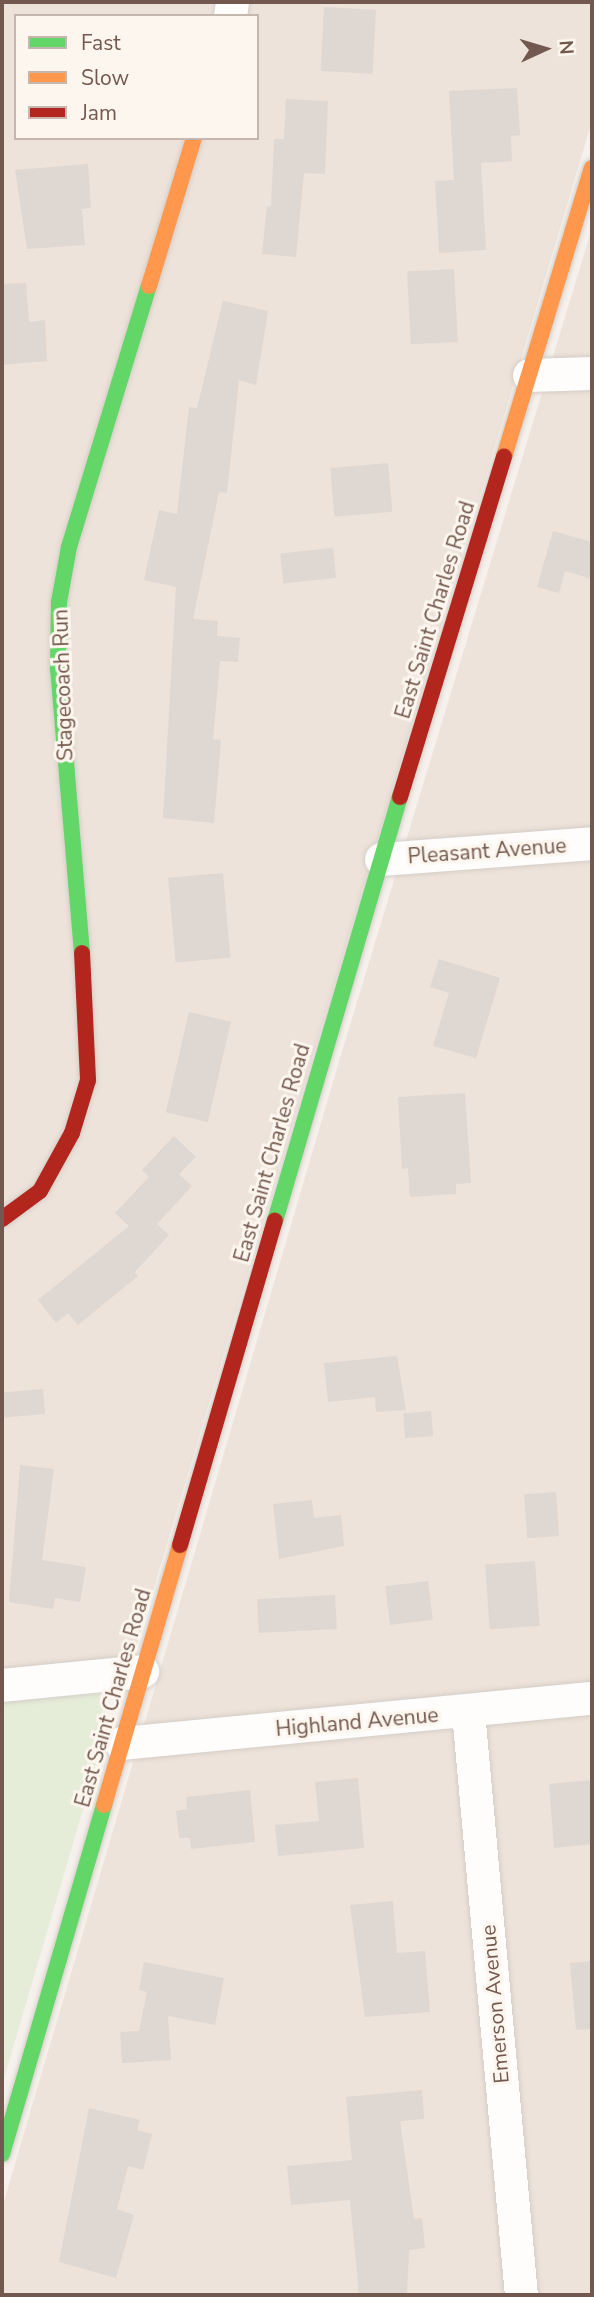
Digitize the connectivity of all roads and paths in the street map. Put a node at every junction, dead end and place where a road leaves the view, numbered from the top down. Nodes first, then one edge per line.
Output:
1 (193, 140) edge
2 (592, 168) edge
3 (592, 373) edge
4 (529, 375) junction
5 (592, 842) edge
6 (381, 859) junction
7 (2, 1219) edge
8 (142, 1671) junction
9 (2, 1685) edge
10 (592, 1698) edge
11 (468, 1712) junction
12 (121, 1743) junction
13 (2, 2154) edge
14 (521, 2295) edge

1 - 7 street, Stagecoach Run
2 - 4 street, East Saint Charles Road
3 - 4 street
4 - 6 street, East Saint Charles Road
5 - 6 street, Pleasant Avenue
6 - 8 street, East Saint Charles Road
8 - 9 street
8 - 12 street, East Saint Charles Road
10 - 11 street, Highland Avenue
11 - 12 street, Highland Avenue
11 - 14 street, Emerson Avenue
12 - 13 street, East Saint Charles Road

